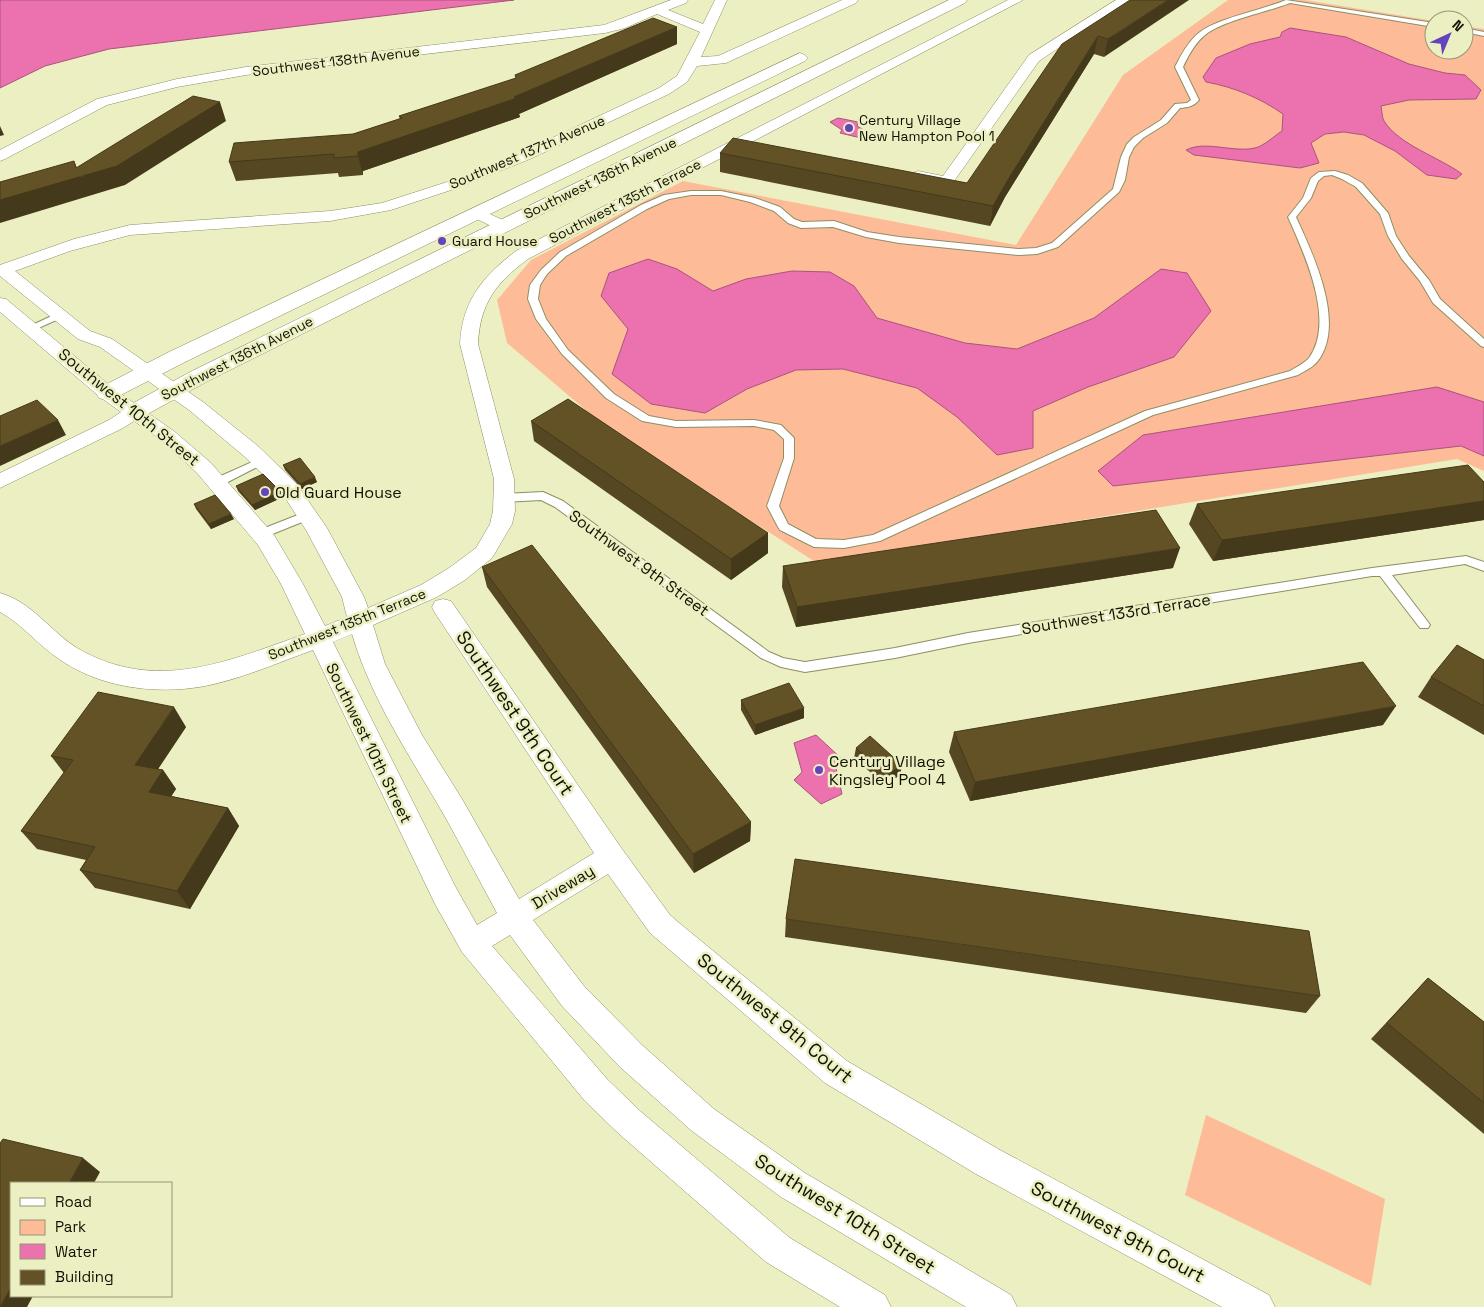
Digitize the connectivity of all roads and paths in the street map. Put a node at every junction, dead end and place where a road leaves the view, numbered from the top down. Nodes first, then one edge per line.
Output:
1 (682, 0) edge
2 (722, 0) edge
3 (852, 0) edge
4 (960, 0) edge
5 (1017, 0) edge
6 (1124, 0) edge
7 (657, 10) junction
8 (1424, 23) edge
9 (707, 30) junction
10 (816, 50) dead end
11 (692, 62) junction
12 (740, 142) junction
13 (769, 147) edge
14 (0, 156) edge
15 (905, 174) edge
16 (477, 213) junction
17 (503, 226) junction
18 (7, 268) edge
19 (0, 303) edge
20 (60, 315) junction
21 (31, 328) junction
22 (106, 343) junction
23 (1484, 344) edge
24 (147, 372) junction
25 (173, 390) junction
26 (107, 393) junction
27 (134, 412) junction
28 (261, 461) junction
29 (0, 481) edge
30 (218, 482) junction
31 (506, 498) junction
32 (308, 515) junction
33 (261, 534) junction
34 (1484, 567) edge
35 (1383, 572) junction
36 (0, 601) edge
37 (443, 607) dead end
38 (359, 621) junction
39 (1424, 625) dead end
40 (318, 639) junction
41 (765, 655) joint
42 (612, 856) junction
43 (514, 917) junction
44 (472, 943) junction
45 (872, 1307) edge
46 (998, 1307) edge
47 (1257, 1307) edge

1 - 7 street, Southwest 138th Avenue
2 - 9 street, Southwest 137th Avenue
3 - 11 street
4 - 17 street, Southwest 136th Avenue
5 - 12 street, Southwest 135th Terrace
6 - 15 street
7 - 9 street
7 - 14 street, Southwest 138th Avenue
8 - 23 lane
9 - 11 street, Southwest 137th Avenue
10 - 16 street, Southwest 136th Avenue
11 - 18 street, Southwest 137th Avenue
12 - 13 street
12 - 31 street, Southwest 135th Terrace
16 - 17 street
16 - 24 street, Southwest 136th Avenue
17 - 25 street, Southwest 136th Avenue
18 - 20 street, Southwest 10th Street
18 - 22 street, Southwest 10th Street
19 - 21 street, Southwest 10th Street
20 - 21 lane
20 - 22 street, Southwest 10th Street
21 - 26 street, Southwest 10th Street
22 - 24 street, Southwest 10th Street
24 - 25 street, Southwest 10th Street
24 - 26 street, Southwest 136th Avenue
25 - 27 street, Southwest 136th Avenue
25 - 28 street, Southwest 10th Street
26 - 27 street, Southwest 10th Street
27 - 29 street
27 - 30 street, Southwest 10th Street
28 - 30 lane
28 - 32 street, Southwest 10th Street
30 - 33 street, Southwest 10th Street
31 - 38 street, Southwest 135th Terrace
31 - 41 lane, Southwest 9th Street
32 - 33 lane
32 - 38 street, Southwest 10th Street
33 - 40 street, Southwest 10th Street
34 - 35 lane, Southwest 133rd Terrace
35 - 39 lane
35 - 41 lane, Southwest 133rd Terrace
36 - 40 street, Southwest 135th Terrace
37 - 42 street, Southwest 9th Court
38 - 40 street, Southwest 135th Terrace
38 - 43 street, Southwest 10th Street
40 - 44 street, Southwest 10th Street
42 - 43 street, Driveway
42 - 47 street, Southwest 9th Court
43 - 44 street
43 - 46 street, Southwest 10th Street
44 - 45 street, Southwest 10th Street

